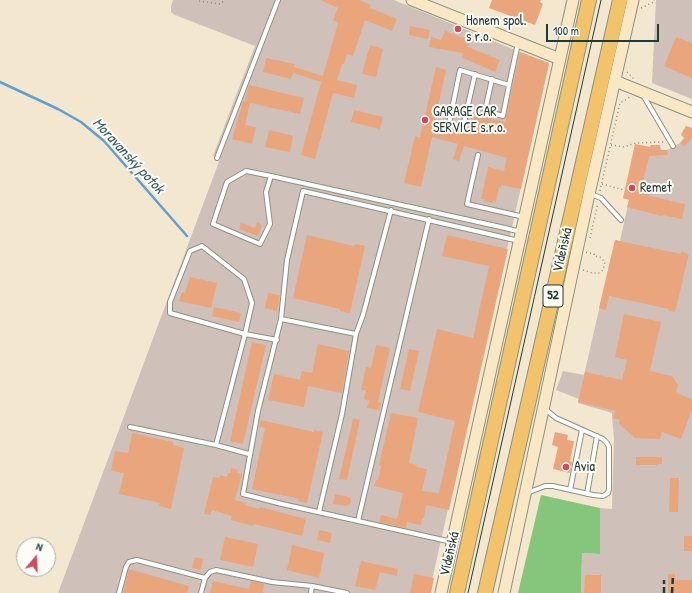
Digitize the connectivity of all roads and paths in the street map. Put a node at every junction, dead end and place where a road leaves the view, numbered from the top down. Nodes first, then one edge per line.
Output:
1 (225, 0) edge
2 (278, 0) edge
3 (412, 0) edge
4 (573, 0) edge
5 (589, 0) edge
6 (620, 0) edge
7 (633, 0) edge
8 (654, 0) edge
9 (199, 1) dead end
10 (640, 9) dead end
11 (518, 42) junction
12 (560, 59) junction
13 (626, 71) dead end
14 (475, 74) junction
15 (492, 80) junction
16 (615, 81) junction
17 (510, 85) junction
18 (641, 91) junction
19 (692, 112) edge
20 (669, 140) junction
21 (611, 145) junction
22 (673, 146) dead end
23 (478, 155) dead end
24 (217, 158) dead end
25 (271, 176) junction
26 (624, 190) dead end
27 (589, 194) junction
28 (597, 207) dead end
29 (391, 210) junction
30 (525, 218) junction
31 (429, 220) junction
32 (621, 220) dead end
33 (521, 236) junction
34 (588, 245) dead end
35 (587, 252) dead end
36 (583, 270) dead end
37 (281, 320) junction
38 (245, 334) junction
39 (356, 334) junction
40 (277, 340) junction
41 (543, 407) junction
42 (130, 427) dead end
43 (582, 430) junction
44 (597, 436) junction
45 (216, 445) junction
46 (249, 454) junction
47 (570, 490) junction
48 (525, 494) junction
49 (587, 494) junction
50 (319, 512) junction
51 (358, 521) junction
52 (453, 542) junction
53 (205, 578) junction
54 (312, 586) junction
55 (119, 593) edge
56 (201, 593) edge
57 (311, 593) edge
58 (347, 593) edge
59 (441, 593) edge
60 (457, 593) edge
61 (485, 593) edge
62 (504, 593) edge

1 - 9 path
2 - 24 lane
3 - 11 street
4 - 12 street, Vídeňská
5 - 60 highway, Vídeňská / 52
6 - 61 highway, Vídeňská / 52
7 - 16 street, Vídeňská
8 - 10 path
11 - 12 street
11 - 17 lane
12 - 30 street, Vídeňská
13 - 18 path
14 - 14 lane
14 - 15 lane
15 - 17 lane
15 - 17 lane
16 - 18 street
16 - 27 street, Vídeňská
18 - 19 street
18 - 20 lane
18 - 21 path
20 - 21 path
20 - 22 lane
21 - 26 path
23 - 30 lane
25 - 25 lane
25 - 33 lane
27 - 32 lane
27 - 41 street, Vídeňská
28 - 34 path
29 - 31 lane
29 - 37 lane
29 - 39 lane
30 - 33 street, Vídeňská
31 - 33 lane
31 - 51 lane
33 - 52 street, Vídeňská
35 - 36 path
37 - 39 lane
37 - 40 lane
38 - 38 lane
38 - 40 lane
38 - 45 lane
39 - 50 lane
40 - 46 lane
41 - 43 lane
41 - 48 street, Vídeňská
42 - 45 lane
43 - 44 lane
43 - 47 lane
44 - 49 lane
44 - 49 lane
45 - 46 lane
46 - 50 lane
47 - 48 lane
47 - 49 lane
48 - 62 street, Vídeňská
50 - 51 lane
51 - 52 lane
52 - 59 street, Vídeňská
53 - 54 lane
53 - 55 lane
53 - 56 lane
54 - 57 lane
54 - 58 lane

